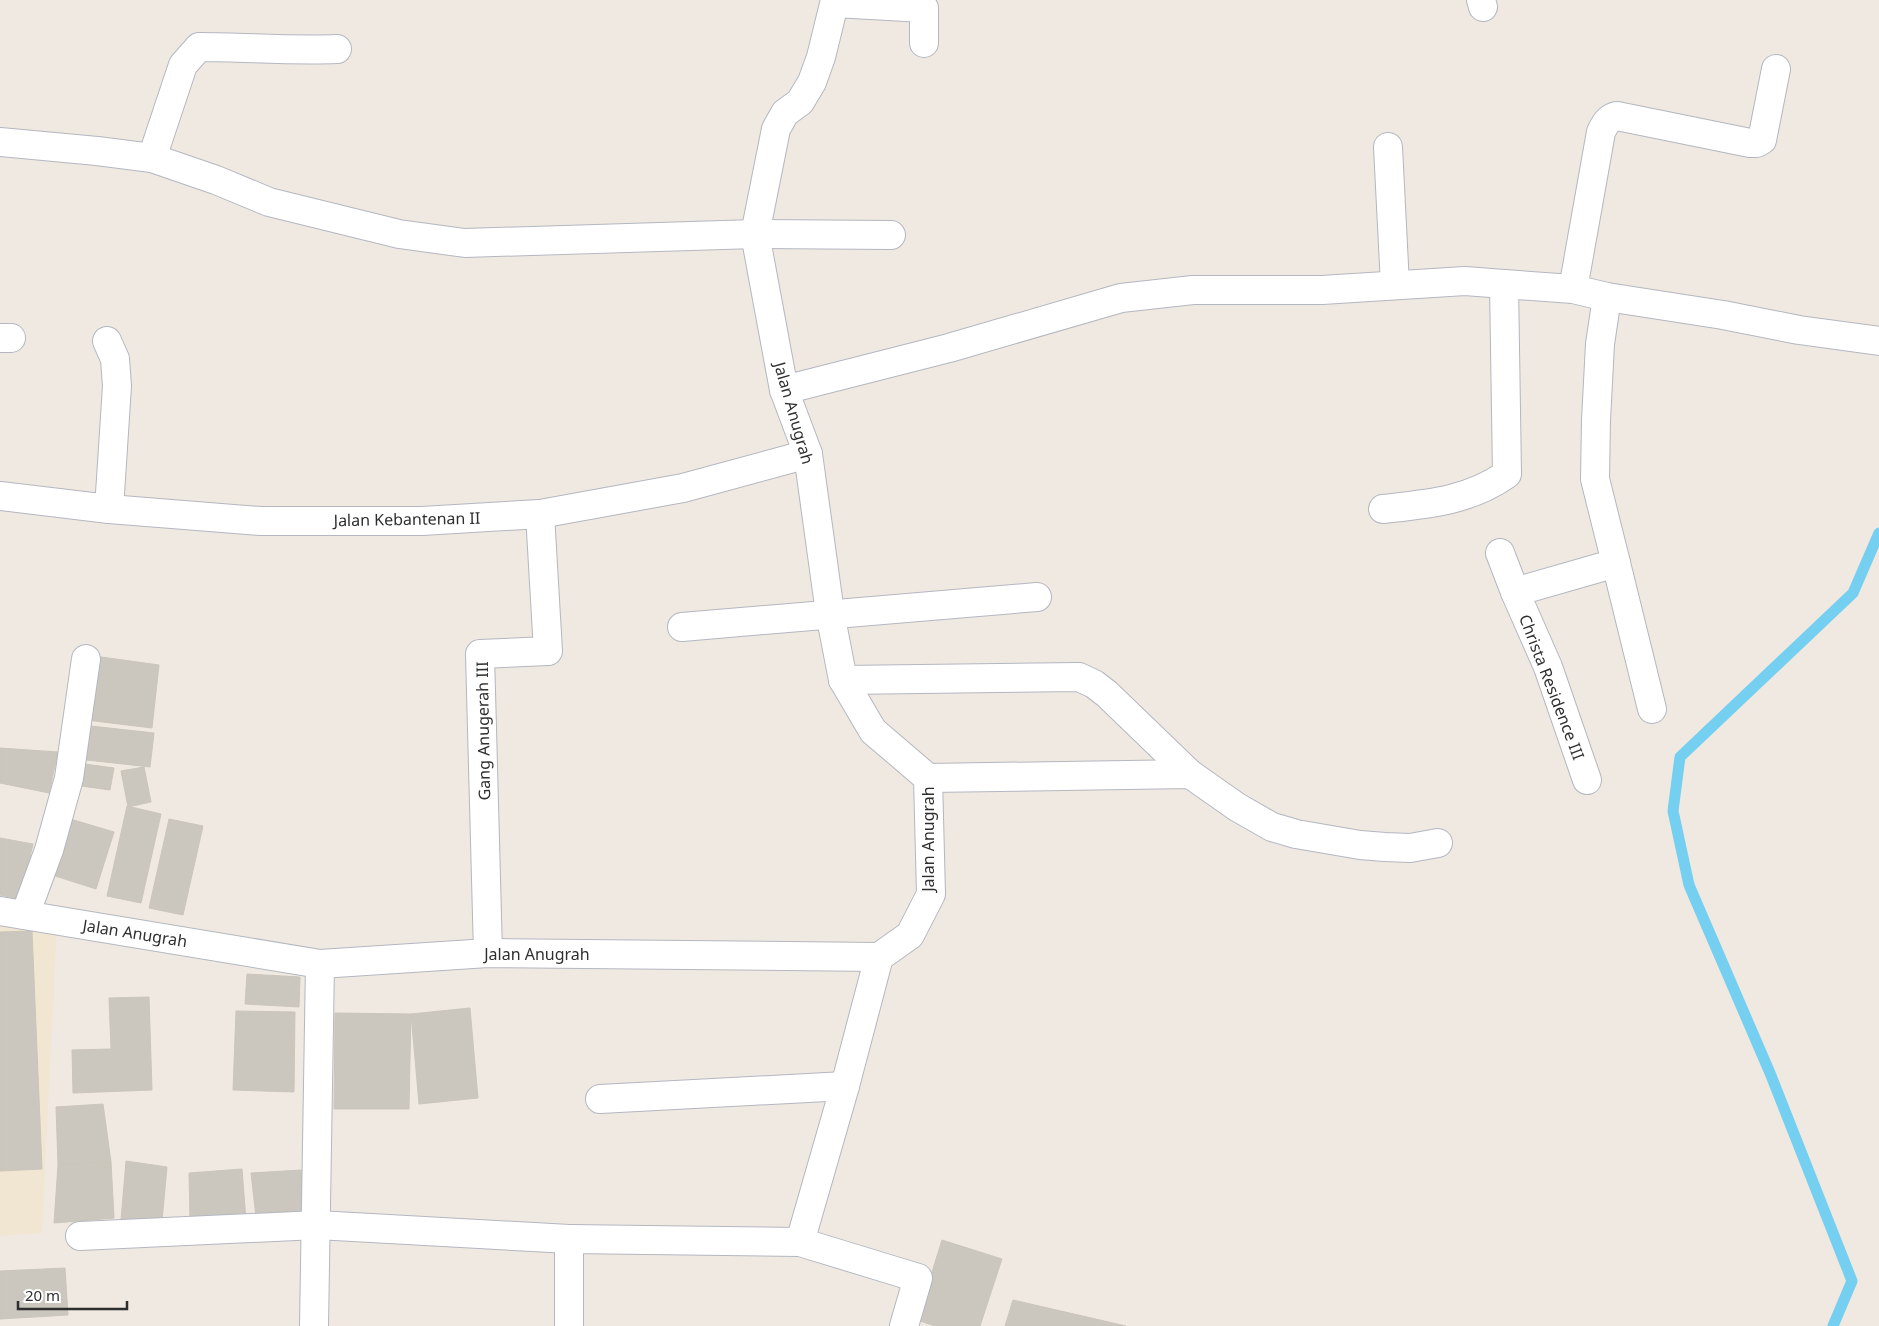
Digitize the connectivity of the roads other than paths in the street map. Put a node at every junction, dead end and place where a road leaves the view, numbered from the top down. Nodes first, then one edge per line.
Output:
1 (835, 1) edge
2 (924, 43) dead end
3 (337, 49) dead end
4 (1776, 70) dead end
5 (0, 142) edge
6 (1388, 147) dead end
7 (152, 158) junction
8 (754, 234) junction
9 (890, 235) dead end
10 (1504, 284) junction
11 (1395, 286) junction
12 (1573, 289) junction
13 (1607, 296) junction
14 (1877, 340) edge
15 (107, 341) dead end
16 (784, 390) junction
17 (808, 454) junction
18 (0, 496) edge
19 (109, 509) junction
20 (1383, 509) dead end
21 (540, 514) junction
22 (1500, 553) dead end
23 (1616, 563) junction
24 (1515, 592) junction
25 (1037, 597) dead end
26 (830, 613) junction
27 (682, 627) dead end
28 (86, 659) dead end
29 (843, 680) junction
30 (1652, 709) dead end
31 (1190, 774) junction
32 (928, 778) junction
33 (1587, 780) dead end
34 (1438, 843) dead end
35 (13, 913) edge
36 (488, 953) junction
37 (879, 957) junction
38 (320, 964) junction
39 (845, 1086) junction
40 (600, 1099) dead end
41 (316, 1225) junction
42 (80, 1236) dead end
43 (569, 1239) junction
44 (800, 1242) junction
45 (314, 1326) edge
46 (569, 1326) edge
47 (904, 1326) edge

1 - 2 street
1 - 8 street, Jalan Anugrah
3 - 7 street
4 - 12 street
5 - 7 street
6 - 11 street
7 - 8 street
8 - 9 street
8 - 16 street, Jalan Anugrah
10 - 11 street
10 - 12 street
10 - 20 street
11 - 16 street
12 - 13 street
13 - 14 street
13 - 23 street
15 - 19 street
16 - 17 street, Jalan Anugrah
17 - 21 street, Jalan Kebantenan II
17 - 26 street, Jalan Anugrah
18 - 19 street, Jalan Kebantenan II
19 - 21 street, Jalan Kebantenan II
21 - 36 street, Gang Anugerah III
22 - 24 street
23 - 24 street, Christa Residence III
23 - 30 street
24 - 33 street, Christa Residence III
25 - 26 street
26 - 27 street
26 - 29 street, Jalan Anugrah
28 - 35 street
29 - 31 street
29 - 32 street, Jalan Anugrah
31 - 32 street
31 - 34 street
32 - 37 street, Jalan Anugrah
35 - 38 street, Jalan Anugrah
36 - 37 street, Jalan Anugrah
36 - 38 street, Jalan Anugrah
37 - 39 street
38 - 41 street
39 - 40 street
39 - 44 street
41 - 42 street
41 - 43 street
41 - 45 street
43 - 44 street
43 - 46 street
44 - 47 street

